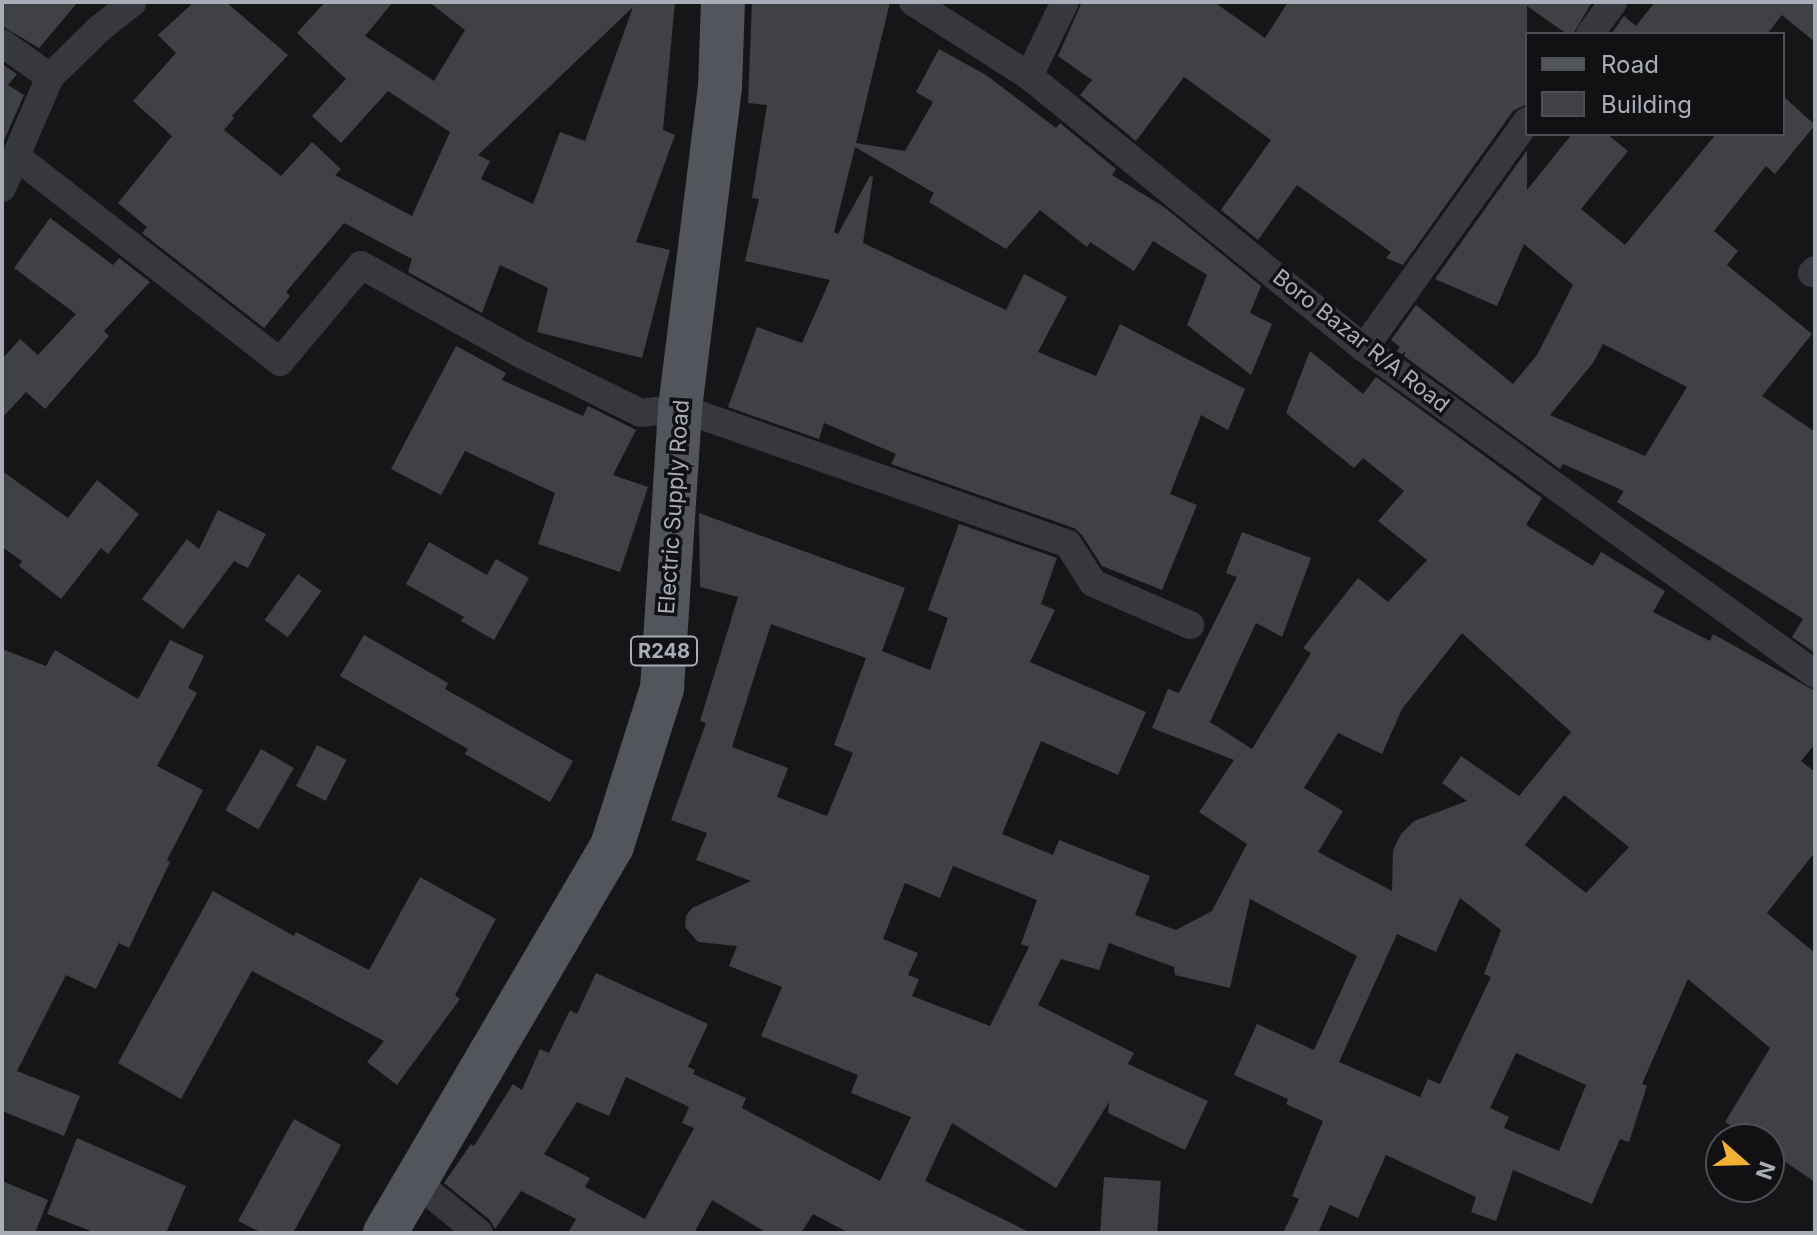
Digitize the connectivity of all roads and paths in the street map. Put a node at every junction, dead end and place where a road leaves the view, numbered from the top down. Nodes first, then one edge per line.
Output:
1 (133, 2) edge
2 (723, 2) edge
3 (913, 2) edge
4 (1065, 2) edge
5 (1613, 2) edge
6 (1591, 32) edge
7 (2, 43) edge
8 (1029, 76) junction
9 (50, 77) junction
10 (1525, 124) edge
11 (17, 157) junction
12 (2, 188) edge
13 (1364, 348) junction
14 (680, 408) junction
15 (1190, 625) dead end
16 (1815, 674) edge
17 (416, 1182) junction
18 (385, 1233) edge
19 (479, 1233) edge

1 - 9 street
2 - 14 main road, Electric Supply Road / R248
3 - 8 street, Boro Bazar R/A Road
4 - 8 street
5 - 6 street
7 - 9 street
8 - 13 street, Boro Bazar R/A Road
9 - 11 street
10 - 13 street
11 - 12 street
11 - 14 street
13 - 16 street, Boro Bazar R/A Road
14 - 15 street
14 - 17 main road, Electric Supply Road / R248
17 - 18 main road, Electric Supply Road / R248
17 - 19 street

